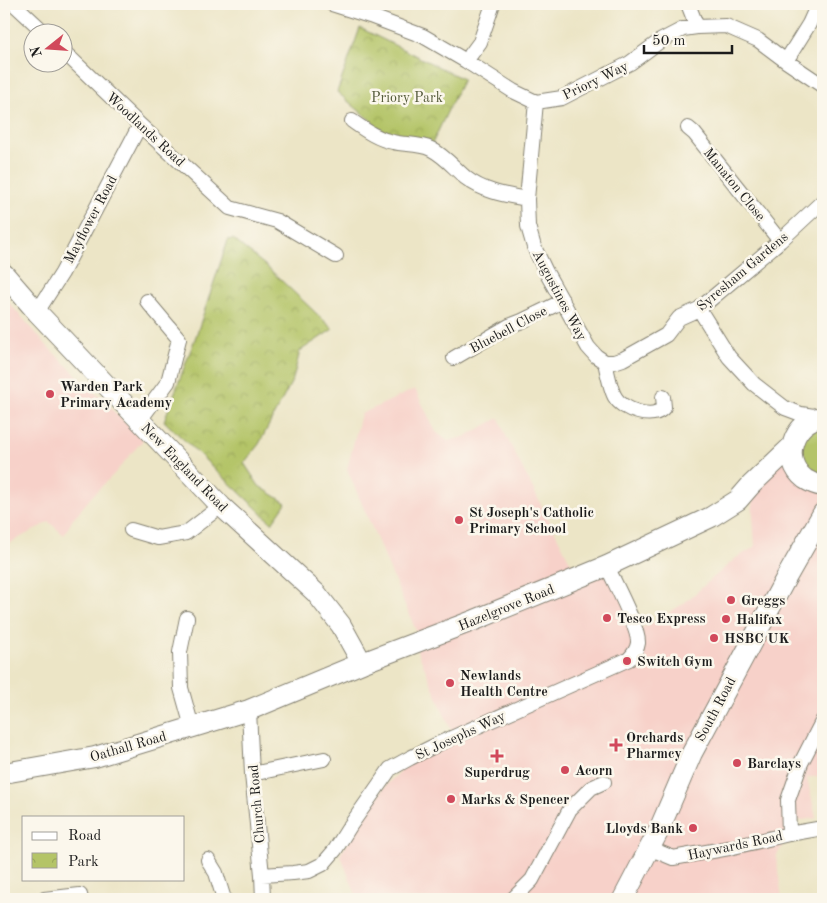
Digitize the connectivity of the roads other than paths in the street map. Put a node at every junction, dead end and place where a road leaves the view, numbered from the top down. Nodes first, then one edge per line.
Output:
1 (14, 4) edge
2 (332, 4) edge
3 (493, 4) edge
4 (688, 4) edge
5 (818, 4) edge
6 (33, 22) edge
7 (697, 27) junction
8 (72, 60) edge
9 (466, 61) junction
10 (786, 61) junction
11 (823, 86) edge
12 (536, 102) junction
13 (352, 121) dead end
14 (140, 125) junction
15 (688, 128) dead end
16 (527, 200) junction
17 (823, 201) edge
18 (780, 241) junction
19 (336, 256) dead end
20 (4, 274) edge
21 (147, 300) dead end
22 (563, 301) junction
23 (699, 309) junction
24 (37, 312) junction
25 (454, 358) dead end
26 (605, 362) junction
27 (663, 397) dead end
28 (785, 408) junction
29 (822, 417) edge
30 (140, 420) junction
31 (794, 440) junction
32 (812, 481) edge
33 (752, 485) junction
34 (221, 506) junction
35 (820, 518) edge
36 (131, 530) dead end
37 (607, 566) junction
38 (187, 618) dead end
39 (362, 663) junction
40 (249, 710) junction
41 (823, 720) edge
42 (192, 727) junction
43 (324, 759) dead end
44 (4, 773) edge
45 (252, 774) junction
46 (604, 782) dead end
47 (823, 828) edge
48 (789, 834) junction
49 (649, 848) junction
50 (208, 860) dead end
51 (262, 875) junction
52 (44, 899) edge
53 (81, 899) edge
54 (224, 899) edge
55 (263, 899) edge
56 (514, 899) edge
57 (623, 899) edge

1 - 6 street
2 - 9 street
3 - 9 street
4 - 7 street
5 - 10 street
7 - 10 street, Priory Way
7 - 12 street, Priory Way
8 - 14 street, Woodlands Road
9 - 12 street
10 - 11 street, Priory Way
12 - 16 street, Augustines Way
13 - 16 street
14 - 19 street, Woodlands Road
14 - 24 street, Mayflower Road
15 - 18 street, Manaton Close
16 - 22 street, Augustines Way
17 - 18 street, Syresham Gardens
18 - 23 street, Syresham Gardens
20 - 24 main road, New England Road
21 - 30 street
22 - 25 street, Bluebell Close
22 - 26 street, Augustines Way
23 - 26 street, Syresham Gardens
23 - 28 street
24 - 30 main road, New England Road
26 - 27 street
28 - 29 street
28 - 31 street
29 - 31 main road, Hazelgrove Road
30 - 34 main road, New England Road
31 - 32 main road, South Road
31 - 33 main road, Hazelgrove Road
32 - 33 main road, Hazelgrove Road
32 - 35 main road, South Road
33 - 37 main road, Hazelgrove Road
34 - 36 street
34 - 39 main road, New England Road
35 - 49 main road, South Road
37 - 39 main road, Hazelgrove Road
37 - 51 street, St Josephs Way
38 - 42 street
39 - 40 main road, Hazelgrove Road
40 - 42 main road, Oathall Road
40 - 45 street, Church Road
41 - 48 street
42 - 44 main road, Oathall Road
43 - 45 street
45 - 51 street, Church Road
46 - 56 street
47 - 48 street, Haywards Road
48 - 49 street, Haywards Road
49 - 57 main road, South Road
50 - 54 street
51 - 55 street, Church Road
52 - 53 street

